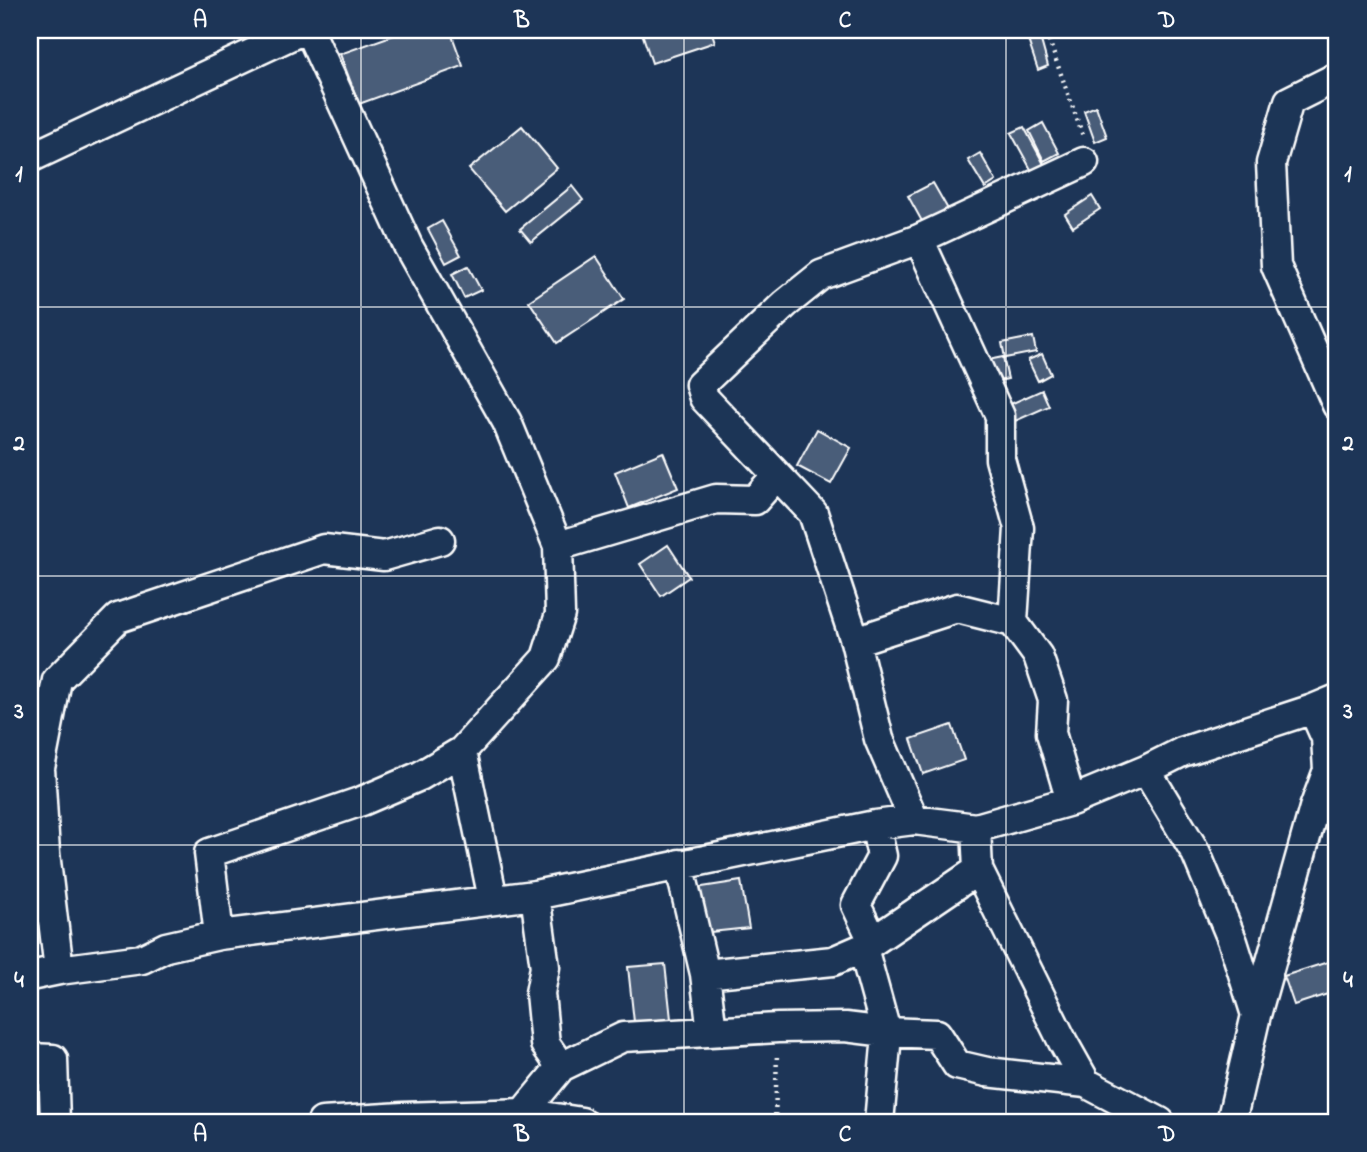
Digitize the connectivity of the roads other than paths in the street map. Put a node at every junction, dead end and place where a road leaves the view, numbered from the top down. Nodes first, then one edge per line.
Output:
1 (302, 30) edge
2 (309, 30) edge
3 (1337, 78) edge
4 (30, 158) edge
5 (1084, 162) road end
6 (919, 239) junction
7 (1337, 405) edge
8 (778, 475) junction
9 (440, 540) dead end
10 (558, 546) junction
11 (1013, 622) junction
12 (855, 641) junction
13 (1325, 704) edge
14 (462, 751) junction
15 (1146, 770) junction
16 (1071, 801) junction
17 (914, 820) junction
18 (876, 825) junction
19 (976, 828) junction
20 (679, 864) junction
21 (978, 870) junction
22 (536, 895) junction
23 (493, 899) junction
24 (219, 934) junction
25 (868, 945) junction
26 (59, 970) junction
27 (705, 974) junction
28 (30, 976) edge
29 (1256, 1015) junction
30 (712, 1032) junction
31 (886, 1032) junction
32 (30, 1058) edge
33 (561, 1067) junction
34 (1086, 1083) junction
35 (523, 1113) junction
36 (55, 1122) edge
37 (321, 1122) edge
38 (580, 1122) edge
39 (879, 1122) edge
40 (1160, 1122) edge
41 (1231, 1122) edge

1 - 4 street
2 - 10 street
3 - 7 street
5 - 6 street
6 - 8 street
6 - 11 street
8 - 10 street
8 - 12 street
9 - 26 street
10 - 14 street
11 - 12 street
11 - 16 street
12 - 17 street
13 - 15 street
13 - 29 street
14 - 23 street
14 - 24 street
15 - 16 street
15 - 29 street
16 - 19 street
17 - 18 street
17 - 19 street
18 - 20 street
18 - 25 street
19 - 21 street
20 - 22 street
20 - 27 street
21 - 25 street
21 - 34 street
22 - 23 street
22 - 33 street
23 - 24 street
24 - 26 street
25 - 27 street
25 - 31 street
26 - 28 street
27 - 30 street
29 - 41 street
30 - 31 street
30 - 33 street
31 - 34 street
31 - 39 street
32 - 36 street
33 - 35 street
34 - 40 street
35 - 37 street
35 - 38 street

